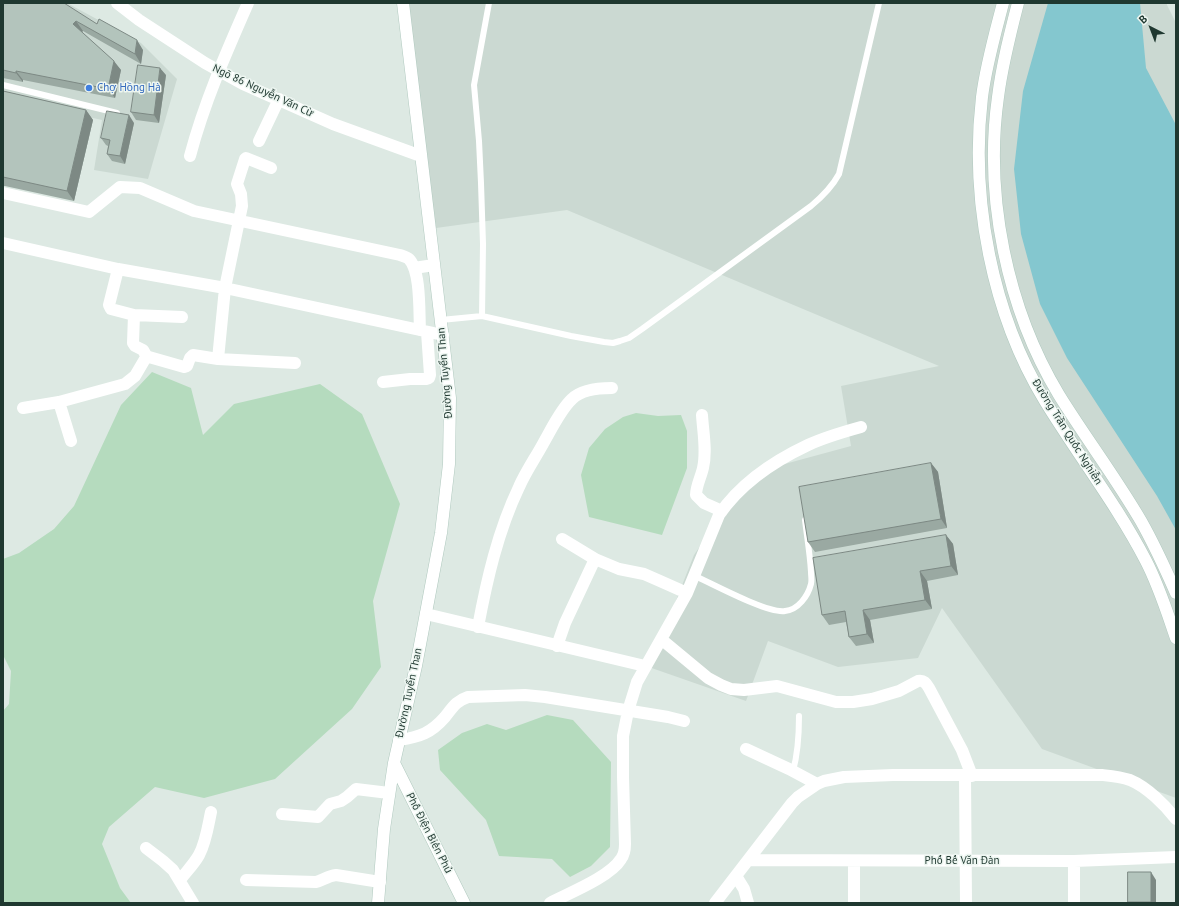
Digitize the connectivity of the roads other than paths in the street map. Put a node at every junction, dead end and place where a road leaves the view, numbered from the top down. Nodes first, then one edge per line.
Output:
1 (117, 3) edge
2 (248, 3) edge
3 (403, 3) edge
4 (489, 3) edge
5 (878, 3) edge
6 (1003, 3) edge
7 (1018, 3) edge
8 (219, 71) junction
9 (3, 85) edge
10 (279, 100) junction
11 (117, 113) edge
12 (259, 141) dead end
13 (190, 156) dead end
14 (421, 156) junction
15 (272, 168) dead end
16 (3, 193) edge
17 (238, 220) junction
18 (3, 243) edge
19 (434, 265) junction
20 (414, 268) junction
21 (118, 269) junction
22 (225, 288) junction
23 (134, 315) junction
24 (182, 316) dead end
25 (482, 316) junction
26 (445, 319) junction
27 (424, 331) junction
28 (442, 335) junction
29 (147, 357) junction
30 (218, 359) junction
31 (295, 363) dead end
32 (383, 382) dead end
33 (612, 388) dead end
34 (59, 402) junction
35 (23, 408) dead end
36 (702, 415) dead end
37 (861, 427) dead end
38 (70, 441) dead end
39 (722, 511) junction
40 (804, 511) edge
41 (562, 539) dead end
42 (596, 559) junction
43 (694, 576) junction
44 (1176, 592) edge
45 (687, 593) junction
46 (426, 614) junction
47 (478, 627) junction
48 (1176, 638) edge
49 (662, 639) junction
50 (556, 646) junction
51 (645, 666) junction
52 (628, 711) junction
53 (799, 716) dead end
54 (684, 721) dead end
55 (399, 740) junction
56 (746, 749) dead end
57 (394, 763) junction
58 (793, 771) junction
59 (969, 776) junction
60 (817, 784) junction
61 (389, 793) junction
62 (211, 812) dead end
63 (282, 814) dead end
64 (1176, 819) edge
65 (146, 848) dead end
66 (1176, 858) edge
67 (748, 860) junction
68 (854, 861) junction
69 (966, 861) junction
70 (1074, 861) junction
71 (736, 876) junction
72 (180, 880) junction
73 (246, 880) dead end
74 (380, 882) junction
75 (193, 903) edge
76 (378, 903) edge
77 (464, 903) edge
78 (550, 903) edge
79 (715, 903) edge
80 (748, 903) edge
81 (854, 903) edge
82 (966, 903) edge
83 (1074, 903) edge

1 - 8 street, Ngõ 86 Nguyễn Văn Cừ
2 - 8 street
3 - 14 street, Đường Tuyển Than
4 - 25 lane
5 - 25 lane
6 - 48 street, Đường Trần Quốc Nghiễn
7 - 44 street, Đường Trần Quốc Nghiễn
8 - 10 street, Ngõ 86 Nguyễn Văn Cừ
8 - 13 street
9 - 11 lane
10 - 12 street
10 - 14 street, Ngõ 86 Nguyễn Văn Cừ
14 - 19 street, Đường Tuyển Than
15 - 17 street
16 - 17 street
17 - 20 street
17 - 22 street
18 - 21 street
19 - 20 street
19 - 26 street, Đường Tuyển Than
20 - 27 street
21 - 22 street
21 - 23 street
22 - 27 street
22 - 30 street
23 - 24 street
23 - 29 street
25 - 26 lane
26 - 28 street, Đường Tuyển Than
27 - 28 street
27 - 32 street
28 - 46 street, Đường Tuyển Than
29 - 30 street
29 - 34 street
30 - 31 street
33 - 47 street
34 - 35 street
34 - 38 street
36 - 39 street
37 - 39 street
39 - 43 street
40 - 43 lane
41 - 42 street
42 - 45 street
42 - 50 street
43 - 45 street
45 - 49 street
46 - 47 street
46 - 55 street, Đường Tuyển Than
47 - 50 street
49 - 51 street
49 - 59 street
50 - 51 street
51 - 52 street
52 - 54 street
52 - 55 street
52 - 78 street
53 - 58 lane
55 - 57 street, Đường Tuyển Than
56 - 58 street
57 - 61 street, Đường Tuyển Than
57 - 77 street, Phố Điện Biên Phủ
58 - 60 street
59 - 60 street
59 - 64 street
59 - 69 street
60 - 67 street
61 - 63 street
61 - 74 street, Đường Tuyển Than
62 - 72 street
65 - 72 street
66 - 70 street, Phố Bế Văn Đàn
67 - 68 street, Phố Bế Văn Đàn
67 - 71 street
68 - 69 street, Phố Bế Văn Đàn
68 - 81 street
69 - 70 street, Phố Bế Văn Đàn
69 - 82 street
70 - 83 street
71 - 79 street
71 - 80 street
72 - 75 street
73 - 74 street
74 - 76 street, Đường Tuyển Than

